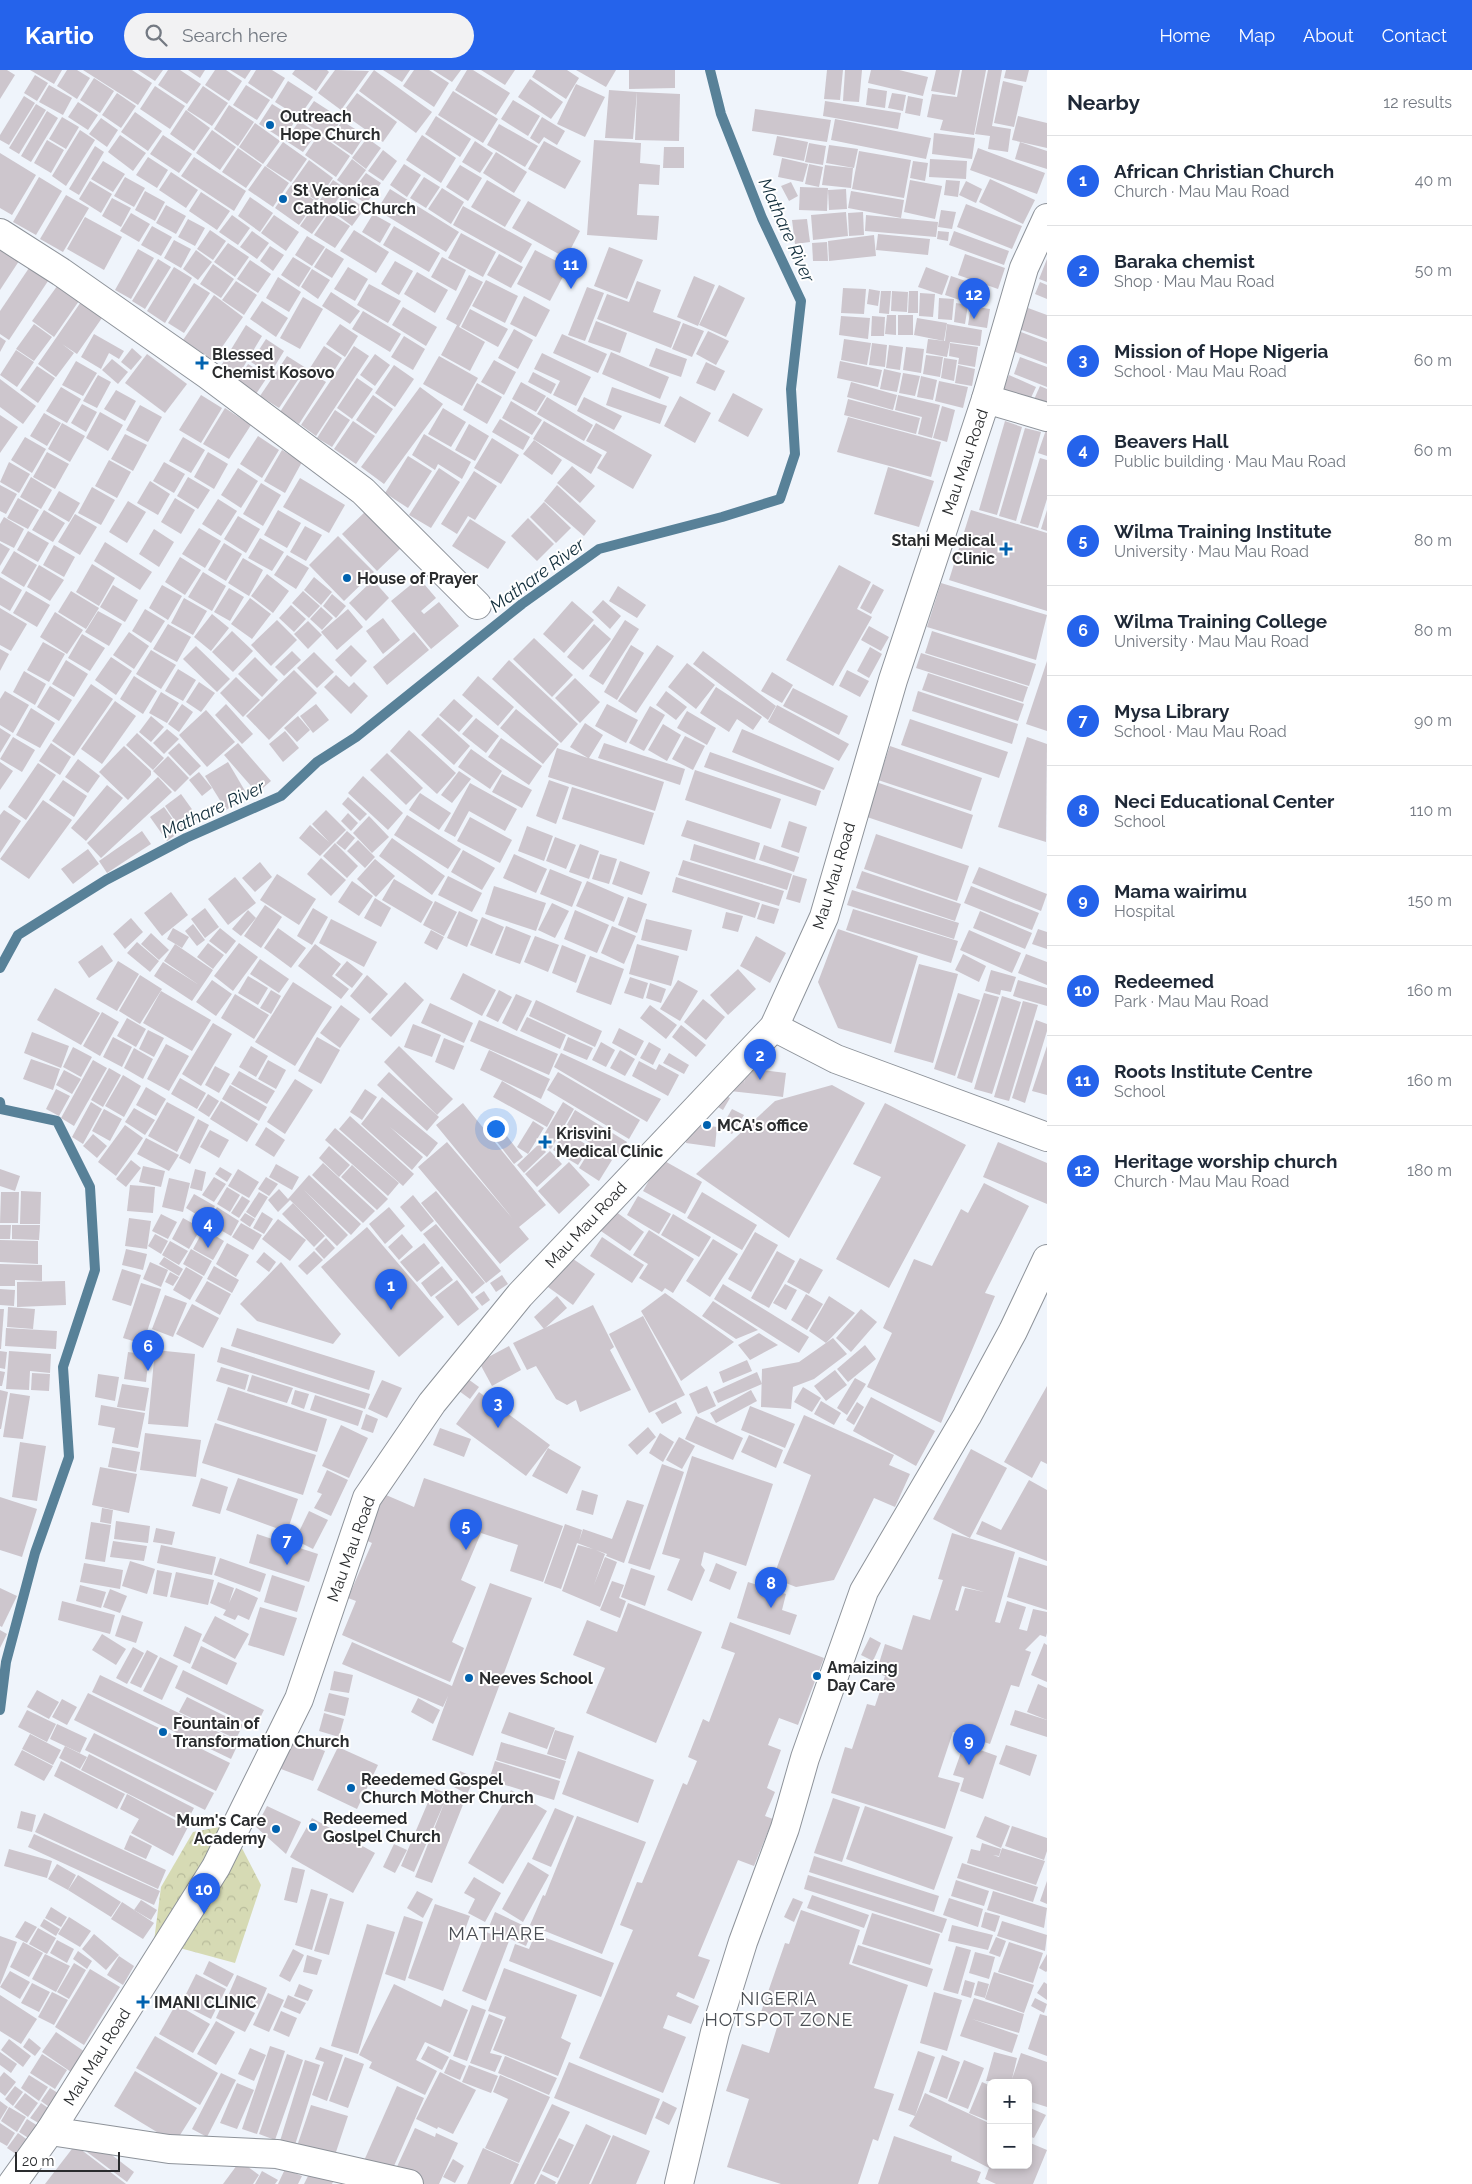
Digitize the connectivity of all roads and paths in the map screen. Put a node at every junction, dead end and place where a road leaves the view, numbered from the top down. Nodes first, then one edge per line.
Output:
1 (1047, 218) edge
2 (0, 233) edge
3 (986, 399) junction
4 (1047, 417) edge
5 (478, 605) dead end
6 (774, 1027) junction
7 (1047, 1137) edge
8 (1047, 1260) edge
9 (50, 2131) junction
10 (12, 2184) edge
11 (409, 2184) edge
12 (679, 2184) edge

1 - 3 street, Mau Mau Road
2 - 5 street
3 - 4 street
3 - 6 street, Mau Mau Road
6 - 7 street
6 - 9 street, Mau Mau Road
8 - 12 street
9 - 10 street, Mau Mau Road
9 - 11 street

